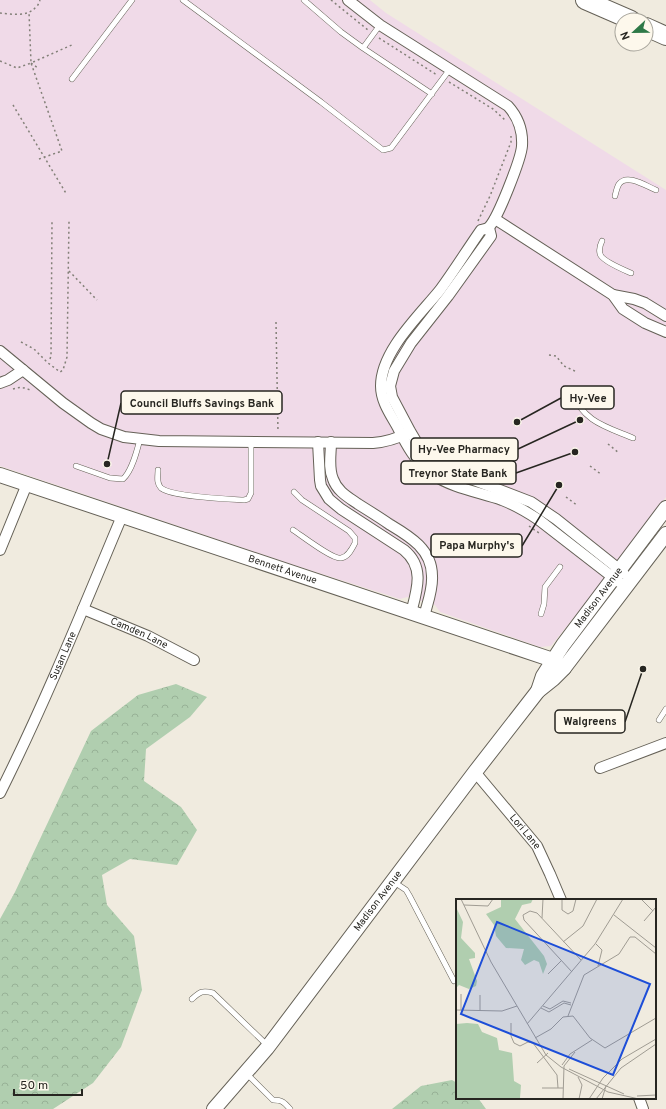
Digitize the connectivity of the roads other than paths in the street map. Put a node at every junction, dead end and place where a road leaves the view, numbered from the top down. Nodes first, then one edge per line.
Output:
1 (132, 0) edge
2 (183, 0) edge
3 (304, 0) edge
4 (348, 0) edge
5 (585, 0) edge
6 (614, 13) edge
7 (380, 25) junction
8 (654, 31) edge
9 (666, 36) edge
10 (363, 48) junction
11 (450, 69) junction
12 (72, 79) dead end
13 (432, 94) junction
14 (656, 190) dead end
15 (615, 196) dead end
16 (495, 219) junction
17 (602, 241) dead end
18 (631, 273) dead end
19 (613, 295) junction
20 (666, 316) edge
21 (666, 332) edge
22 (0, 351) edge
23 (23, 370) junction
24 (0, 383) edge
25 (572, 391) dead end
26 (406, 434) junction
27 (633, 438) dead end
28 (140, 439) junction
29 (251, 442) junction
30 (318, 442) junction
31 (331, 442) junction
32 (76, 466) dead end
33 (158, 470) dead end
34 (0, 475) edge
35 (27, 484) junction
36 (294, 492) dead end
37 (666, 508) edge
38 (122, 516) junction
39 (293, 530) dead end
40 (666, 534) edge
41 (0, 550) edge
42 (560, 567) dead end
43 (617, 573) junction
44 (629, 583) junction
45 (83, 609) junction
46 (541, 614) dead end
47 (417, 615) junction
48 (194, 660) dead end
49 (558, 664) junction
50 (666, 709) edge
51 (659, 720) dead end
52 (666, 743) edge
53 (600, 768) dead end
54 (475, 772) junction
55 (0, 793) edge
56 (393, 881) junction
57 (561, 899) edge
58 (454, 981) dead end
59 (192, 999) dead end
60 (269, 1046) junction
61 (246, 1073) junction
62 (639, 1099) edge
63 (214, 1109) edge
64 (290, 1109) edge
65 (643, 1109) edge

1 - 12 lane
2 - 13 lane
3 - 10 lane
4 - 7 street
5 - 6 highway
7 - 10 lane
7 - 11 street
8 - 9 highway
10 - 13 lane
11 - 13 lane
11 - 16 street
14 - 15 lane
16 - 19 street
16 - 26 street
17 - 18 lane
19 - 20 street
19 - 21 street
22 - 23 street
23 - 24 street
23 - 28 street
25 - 27 lane
26 - 31 street
26 - 43 street
28 - 29 street
28 - 32 lane
29 - 30 street
29 - 33 lane
30 - 31 street
30 - 47 street
31 - 47 street
34 - 35 main road, Bennett Avenue
35 - 38 main road, Bennett Avenue
35 - 41 street
36 - 39 lane
37 - 43 main road, Madison Avenue
38 - 45 street, Susan Lane
38 - 47 main road, Bennett Avenue
40 - 44 main road, Madison Avenue
42 - 46 lane
43 - 44 street
43 - 49 main road, Madison Avenue
44 - 49 main road, Madison Avenue
45 - 48 street, Camden Lane
45 - 55 street, Susan Lane
47 - 49 main road, Bennett Avenue
49 - 54 main road, Madison Avenue
50 - 51 lane
52 - 53 street
54 - 56 main road, Madison Avenue
54 - 57 street, Lori Lane
56 - 58 lane
56 - 60 main road, Madison Avenue
59 - 60 lane
60 - 61 main road, Madison Avenue
61 - 63 main road, Madison Avenue
61 - 64 lane
62 - 65 street

